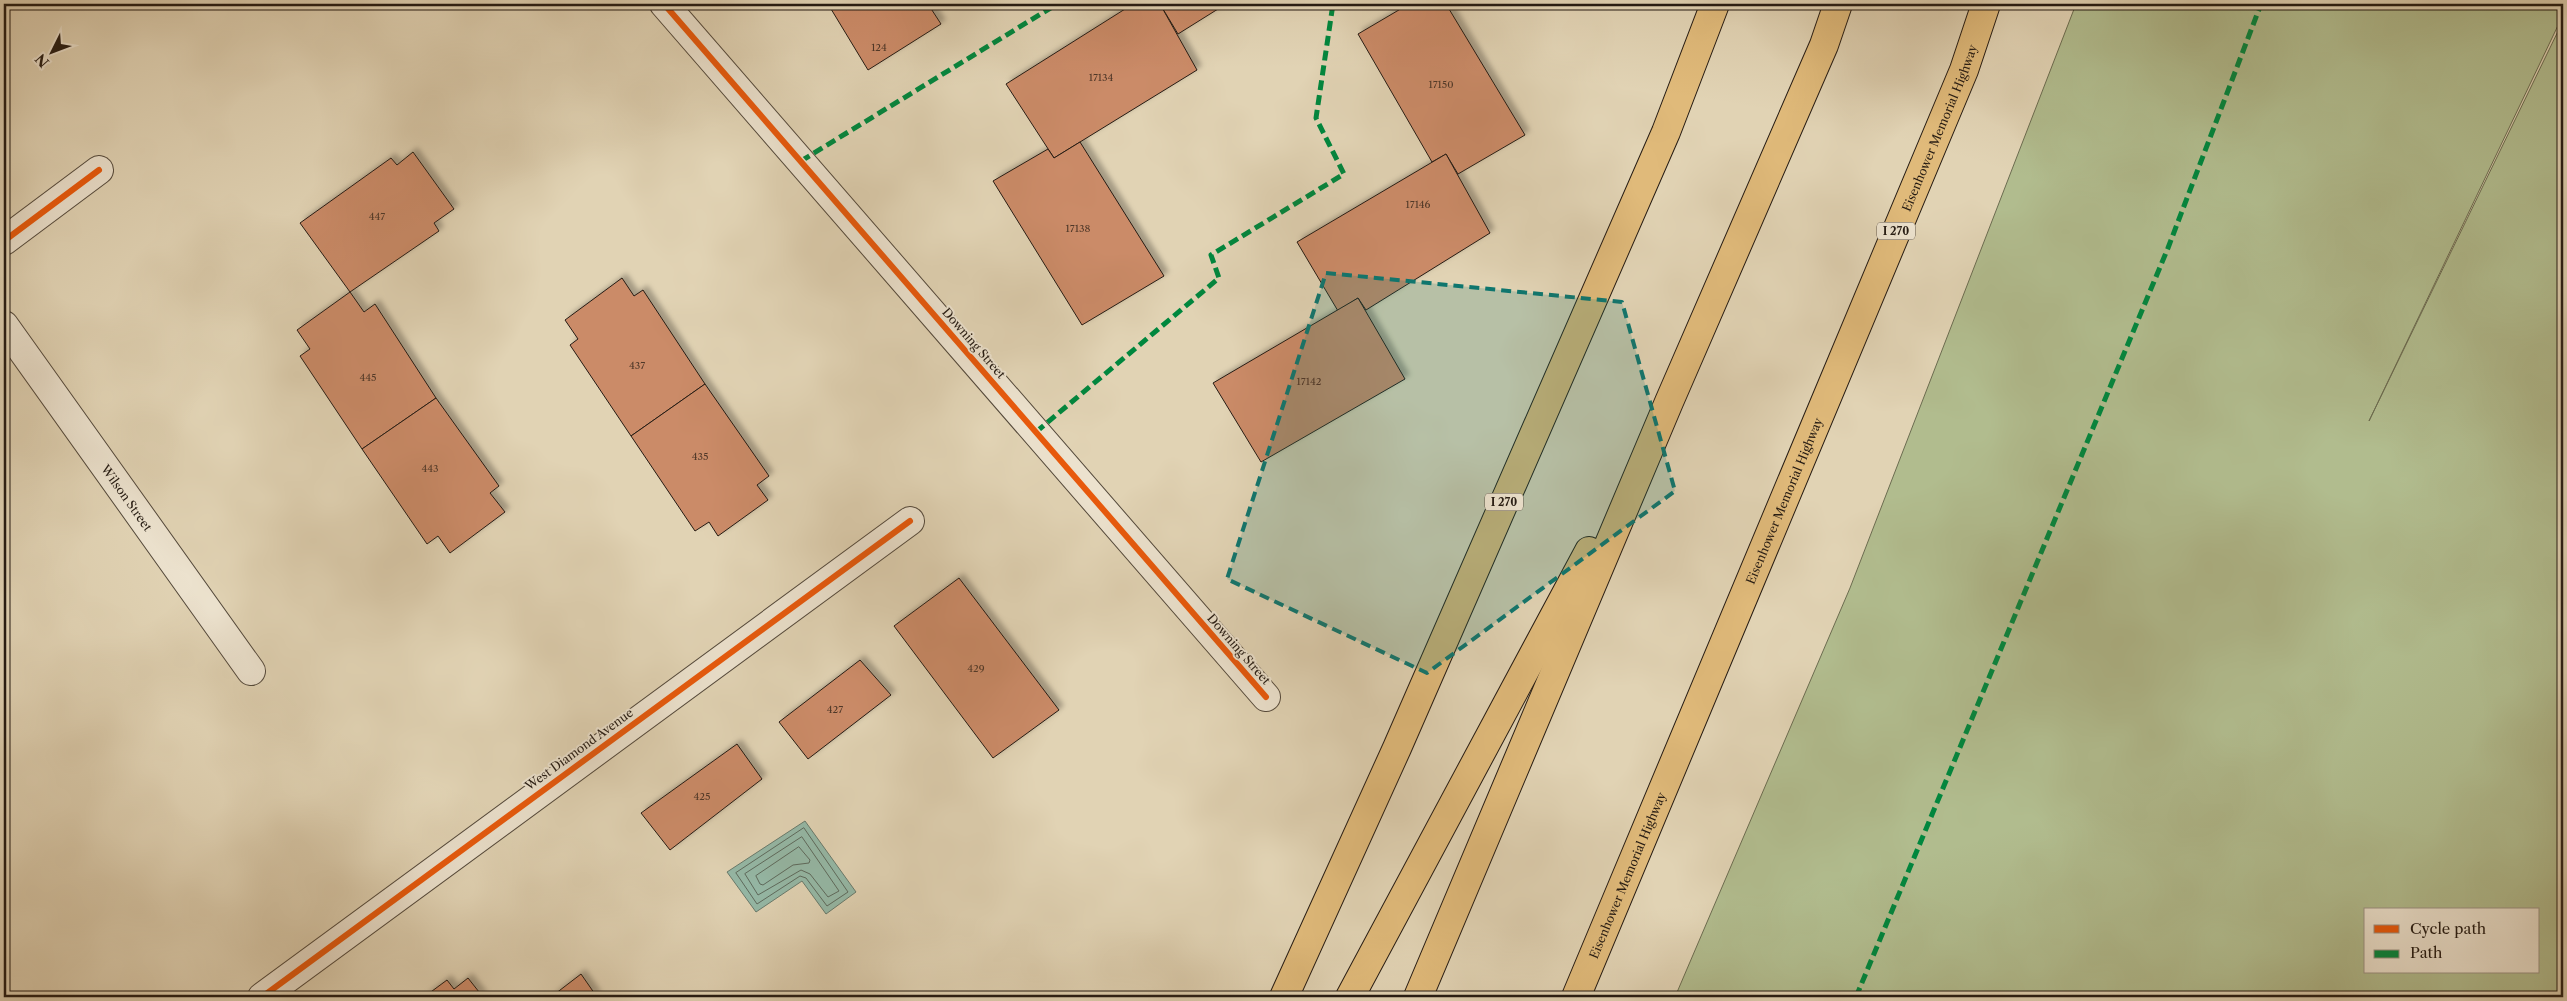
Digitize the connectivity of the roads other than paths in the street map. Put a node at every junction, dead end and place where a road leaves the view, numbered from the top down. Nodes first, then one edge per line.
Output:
1 (664, 4) edge
2 (1715, 4) edge
3 (1838, 4) edge
4 (1986, 4) edge
5 (99, 170) dead end
6 (4, 241) edge
7 (4, 325) edge
8 (1669, 402) junction
9 (910, 520) dead end
10 (251, 671) dead end
11 (1266, 697) dead end
12 (1602, 937) junction
13 (262, 997) edge
14 (1284, 997) edge
15 (1350, 997) edge
16 (1418, 997) edge
17 (1576, 997) edge
18 (1587, 997) edge

1 - 11 street, Downing Street
2 - 14 highway, I 270
3 - 8 highway
4 - 12 highway, Eisenhower Memorial Highway / I 270
5 - 6 street
7 - 10 street, Wilson Street
8 - 15 highway
8 - 16 highway
9 - 13 street, West Diamond Avenue
12 - 17 highway, Eisenhower Memorial Highway / I 270
12 - 18 highway

